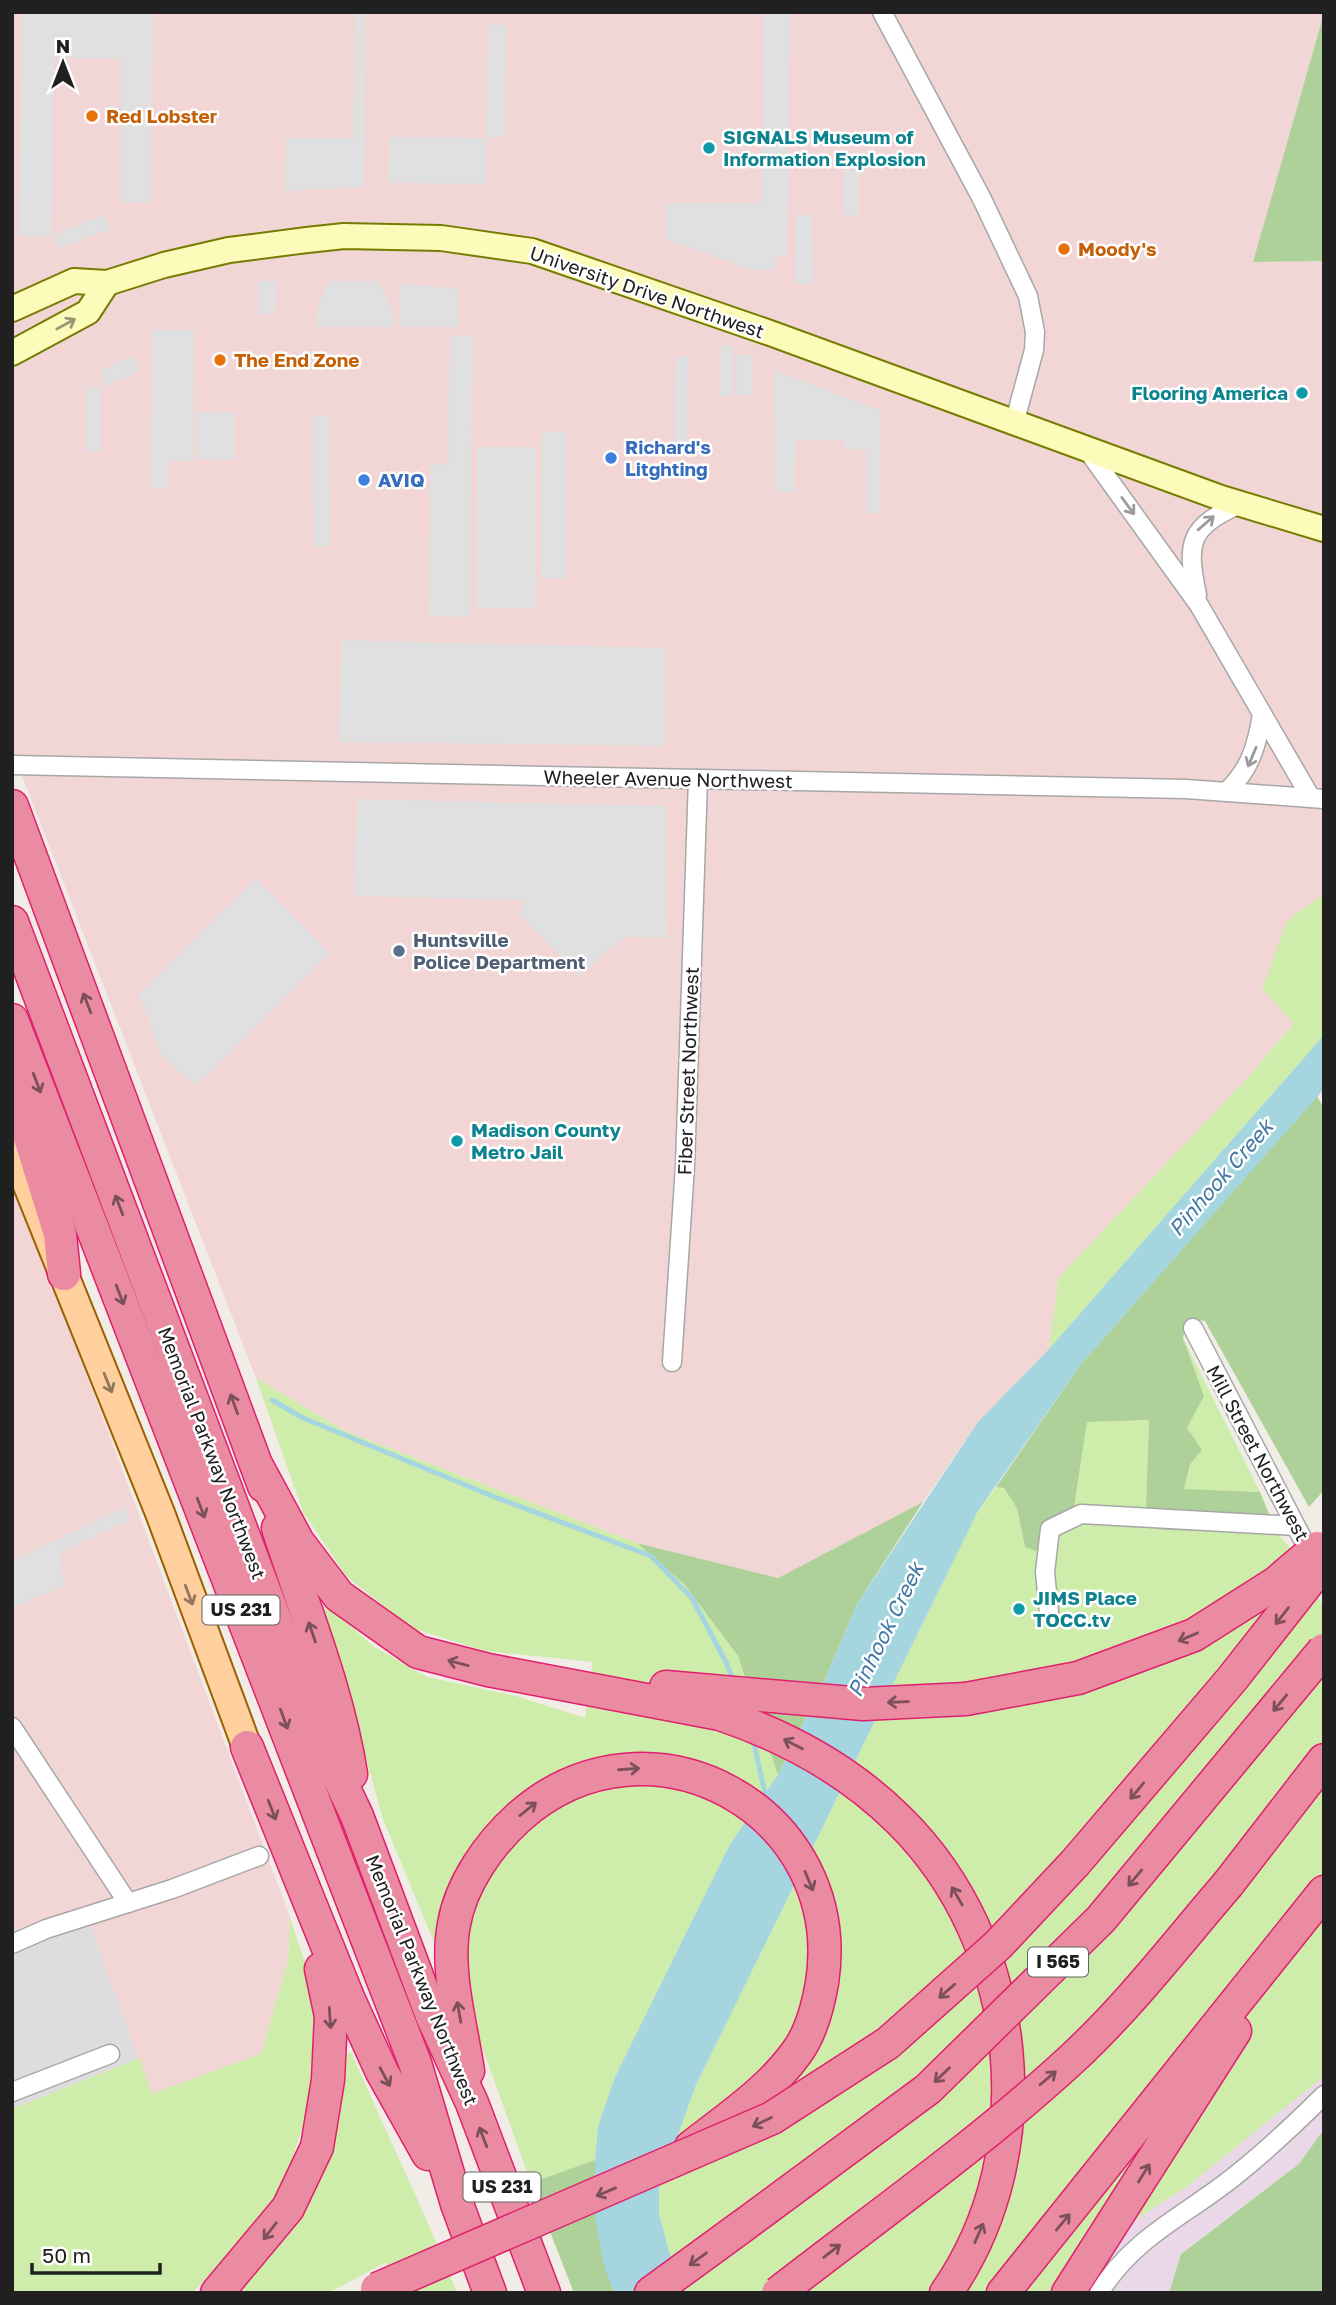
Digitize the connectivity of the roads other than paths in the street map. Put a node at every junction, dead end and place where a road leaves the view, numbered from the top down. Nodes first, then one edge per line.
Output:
1 (882, 12) edge
2 (107, 283) junction
3 (12, 309) edge
4 (12, 353) edge
5 (1014, 424) junction
6 (1088, 451) junction
7 (1240, 505) junction
8 (1324, 529) edge
9 (1199, 605) junction
10 (1262, 714) junction
11 (12, 765) edge
12 (698, 779) junction
13 (1226, 792) junction
14 (1317, 799) edge
15 (12, 806) edge
16 (12, 922) edge
17 (12, 1020) edge
18 (12, 1080) edge
19 (135, 1136) junction
20 (12, 1146) edge
21 (64, 1274) junction
22 (1193, 1328) dead end
23 (672, 1362) dead end
24 (258, 1468) junction
25 (1295, 1526) junction
26 (1324, 1542) edge
27 (1324, 1562) edge
28 (1324, 1578) edge
29 (1049, 1613) dead end
30 (1324, 1650) edge
31 (586, 1685) junction
32 (12, 1727) edge
33 (247, 1747) joint
34 (1324, 1760) edge
35 (1324, 1795) edge
36 (357, 1816) junction
37 (259, 1856) dead end
38 (1228, 1884) junction
39 (1321, 1896) edge
40 (128, 1903) junction
41 (308, 1903) junction
42 (12, 1944) edge
43 (110, 2054) dead end
44 (12, 2092) edge
45 (1324, 2095) edge
46 (472, 2103) junction
47 (669, 2165) junction
48 (457, 2204) junction
49 (374, 2291) edge
50 (217, 2293) edge
51 (490, 2293) edge
52 (544, 2293) edge
53 (651, 2293) edge
54 (778, 2293) edge
55 (946, 2293) edge
56 (1003, 2293) edge
57 (1068, 2293) edge
58 (1099, 2293) edge

1 - 5 street
2 - 3 main road, University Drive Northwest
4 -> 2 main road
2 - 5 main road, University Drive Northwest
5 - 6 main road, University Drive Northwest
6 - 7 main road, University Drive Northwest
6 -> 9 street
7 - 8 main road, University Drive Northwest
9 -> 7 street
9 - 10 street
10 -> 13 street
10 - 14 street
11 - 12 street, Wheeler Avenue Northwest
12 - 13 street, Wheeler Avenue Northwest
12 - 23 street, Fiber Street Northwest
13 - 14 street, Wheeler Avenue Northwest
19 -> 15 highway
16 - 19 highway
36 -> 16 highway, Memorial Parkway Northwest / US 231
17 -> 48 highway, Memorial Parkway Northwest / US 231
18 - 21 highway
24 -> 19 highway
20 - 21 main road
21 -> 33 main road
22 - 25 street, Mill Street Northwest
31 -> 24 highway
36 -> 24 highway
25 - 28 street, Mill Street Northwest
25 - 29 street
26 -> 31 highway, bridge
27 -> 47 highway, bridge
30 -> 53 highway, I 565, bridge
55 -> 31 highway, bridge
32 - 40 street
33 -> 41 highway
34 - 38 highway
35 - 38 highway
36 - 46 highway, Memorial Parkway Northwest / US 231
37 - 40 street
54 -> 38 highway, bridge
56 -> 39 highway
57 -> 39 highway
40 - 42 street
41 -> 48 highway
41 -> 50 highway
43 - 44 street
45 - 58 street
46 -> 47 highway, bridge
52 -> 46 highway, Memorial Parkway Northwest / US 231
47 -> 49 highway, bridge
48 - 51 highway, Memorial Parkway Northwest / US 231

